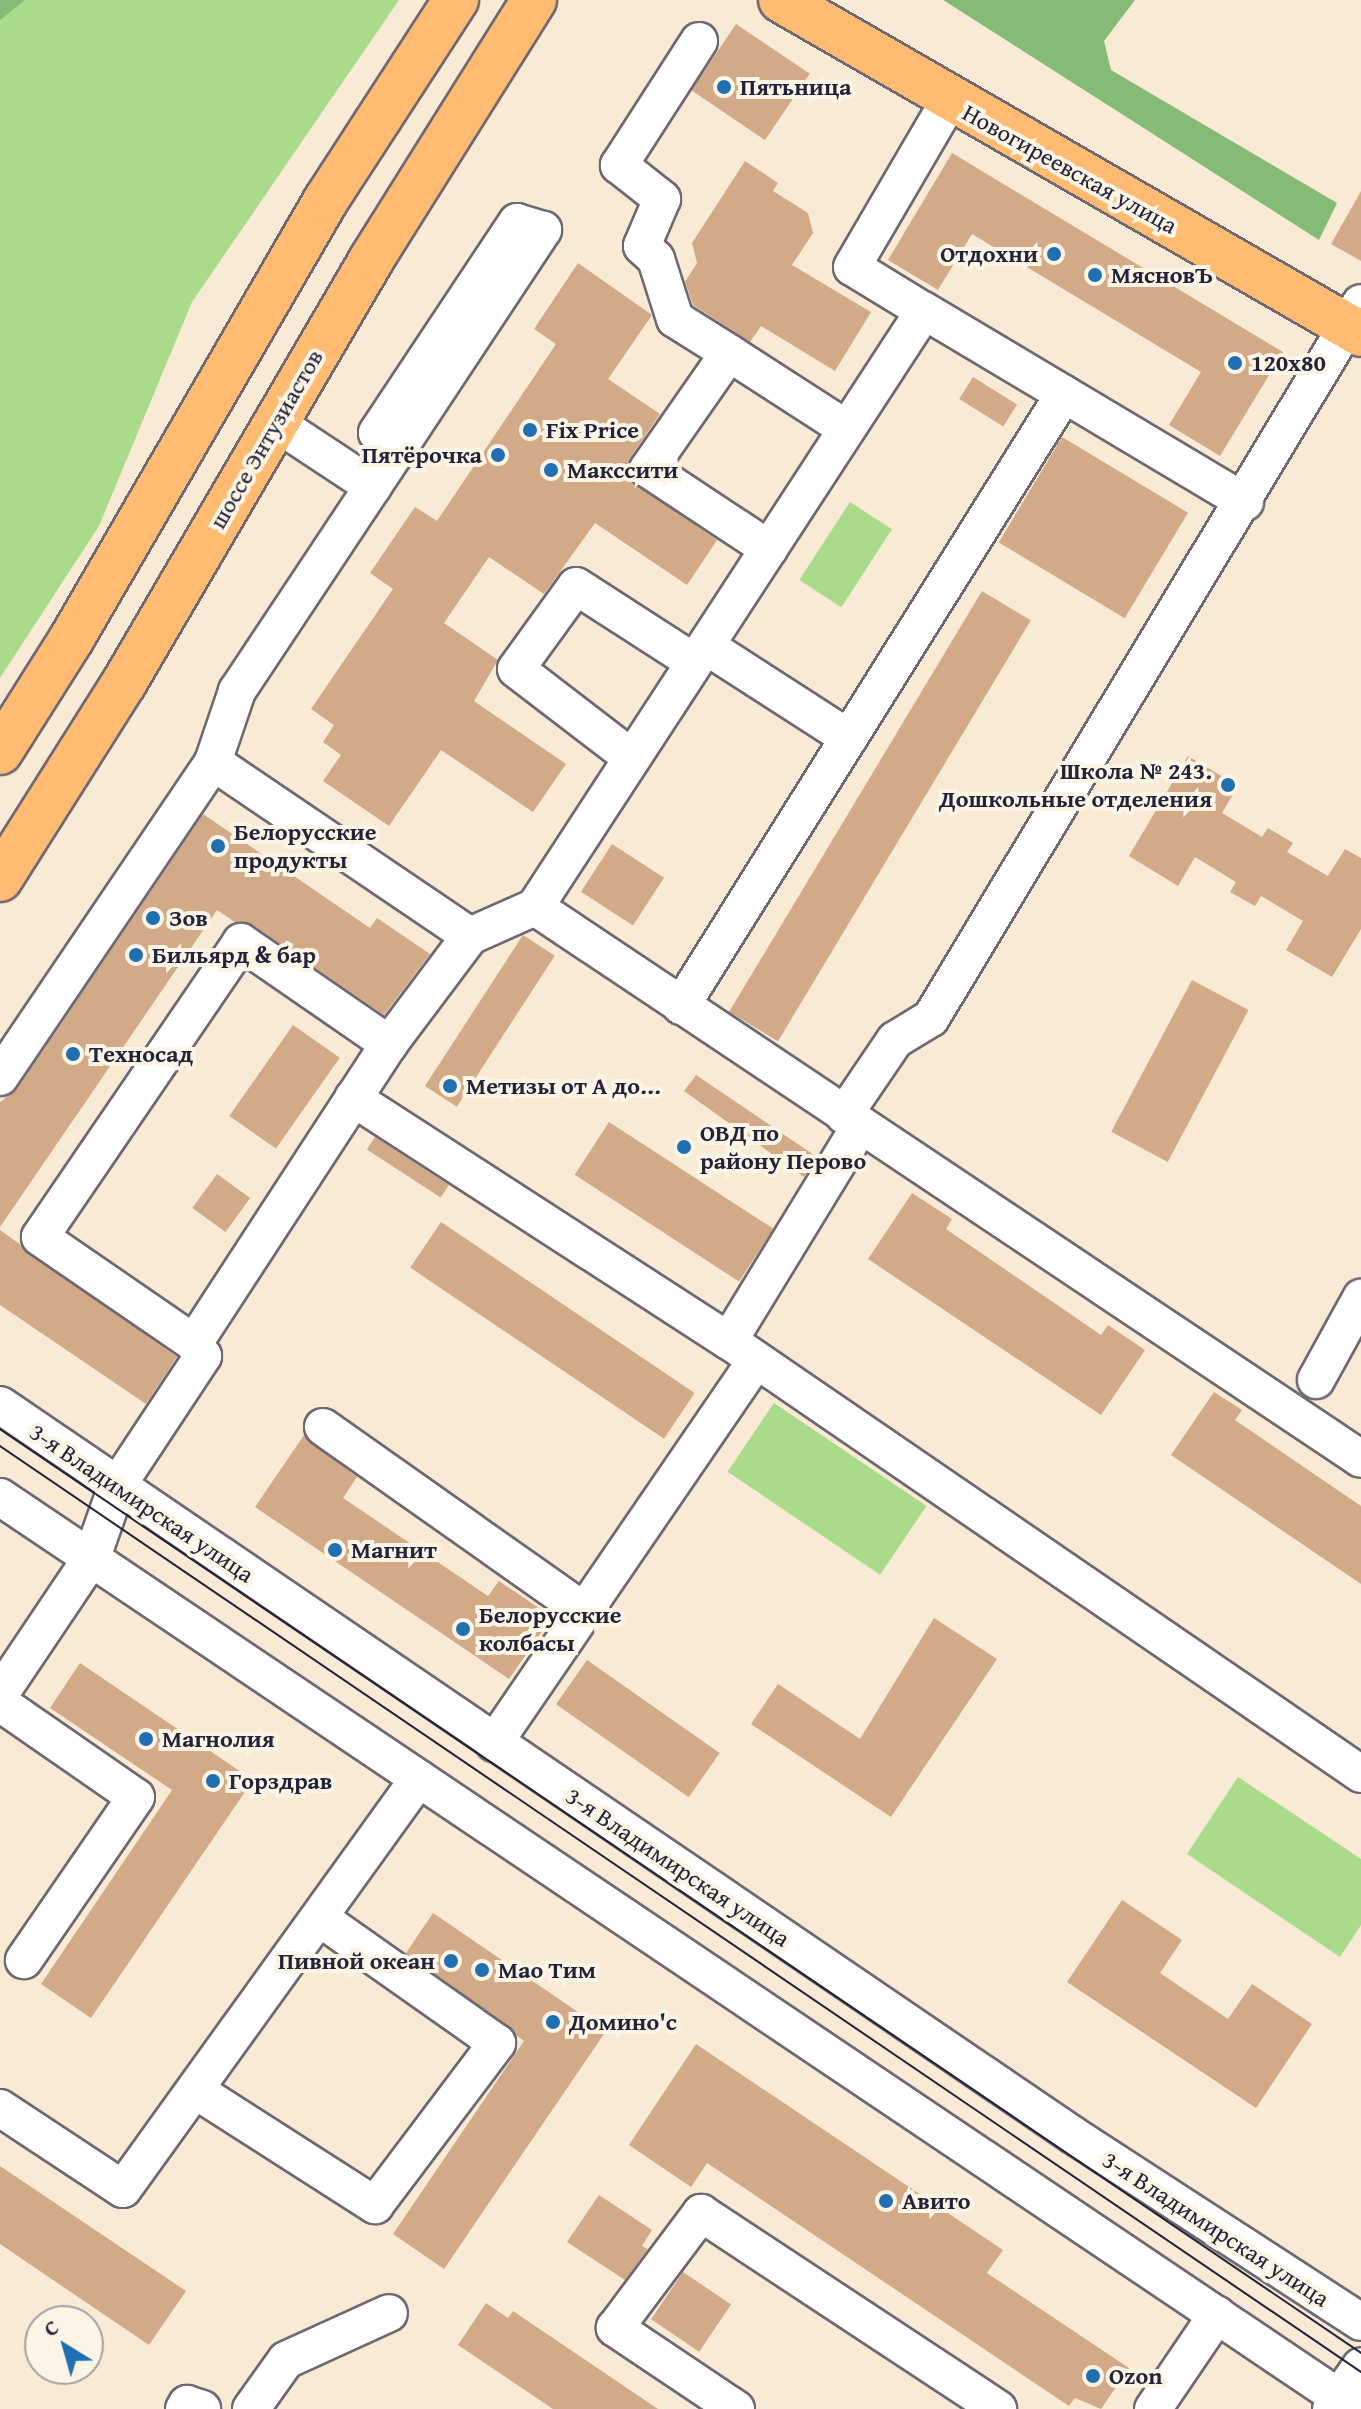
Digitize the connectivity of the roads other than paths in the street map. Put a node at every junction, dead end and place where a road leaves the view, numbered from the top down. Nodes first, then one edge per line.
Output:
1 (456, 0) edge
2 (534, 0) edge
3 (781, 0) edge
4 (699, 41) dead end
5 (949, 101) junction
6 (924, 311) junction
7 (1356, 321) edge
8 (729, 353) junction
9 (1064, 394) junction
10 (276, 423) junction
11 (847, 429) junction
12 (398, 449) junction
13 (373, 487) junction
14 (1245, 502) junction
15 (769, 549) junction
16 (700, 654) junction
17 (849, 738) junction
18 (0, 752) edge
19 (632, 758) junction
20 (213, 762) junction
21 (0, 879) edge
22 (535, 907) junction
23 (470, 936) junction
24 (681, 1006) junction
25 (389, 1044) junction
26 (0, 1077) edge
27 (353, 1098) junction
28 (852, 1121) junction
29 (1361, 1298) edge
30 (194, 1343) junction
31 (742, 1350) junction
32 (1316, 1380) dead end
33 (0, 1405) edge
34 (323, 1427) dead end
35 (1361, 1459) edge
36 (117, 1486) junction
37 (0, 1497) edge
38 (92, 1557) junction
39 (584, 1611) junction
40 (0, 1694) edge
41 (0, 1703) edge
42 (494, 1743) junction
43 (1356, 1759) edge
44 (419, 1778) junction
45 (321, 1919) junction
46 (24, 1960) dead end
47 (195, 2090) junction
48 (0, 2108) edge
49 (389, 2313) dead end
50 (1217, 2315) junction
51 (1361, 2322) edge
52 (1361, 2366) edge
53 (1342, 2405) edge
54 (184, 2409) edge
55 (202, 2409) edge
56 (251, 2409) edge
57 (736, 2409) edge
58 (998, 2409) edge
59 (1153, 2409) edge

1 - 18 main road
2 - 10 main road, шоссе Энтузиастов
3 - 5 main road, Новогиреевская улица
4 - 8 street
5 - 6 street
5 - 7 main road, Новогиреевская улица
6 - 9 street
6 - 11 street
7 - 14 street
8 - 11 street
8 - 15 street
9 - 14 street
9 - 17 street
10 - 13 street
10 - 21 main road, шоссе Энтузиастов
11 - 15 street
12 - 12 street
12 - 13 street
13 - 20 street
14 - 28 street
15 - 16 street
16 - 17 street
16 - 19 street
16 - 19 street
17 - 24 street
19 - 22 street
20 - 23 street
20 - 26 street
22 - 23 street
22 - 24 street
23 - 25 street
24 - 28 street
25 - 27 street
25 - 30 street
27 - 30 street
27 - 31 street
28 - 31 street
28 - 35 street
29 - 32 street
30 - 36 street
31 - 39 street
31 - 43 street
33 - 36 street, 3-я Владимирская улица
34 - 39 street
36 - 38 street
36 - 42 street, 3-я Владимирская улица
37 - 38 street
38 - 40 street
38 - 44 street
39 - 42 street
41 - 46 street
42 - 51 street, 3-я Владимирская улица
44 - 45 street
44 - 50 street
45 - 47 street
45 - 47 street
47 - 48 street
49 - 56 street
50 - 53 street
50 - 59 street
52 - 53 street
54 - 55 street
57 - 58 street

